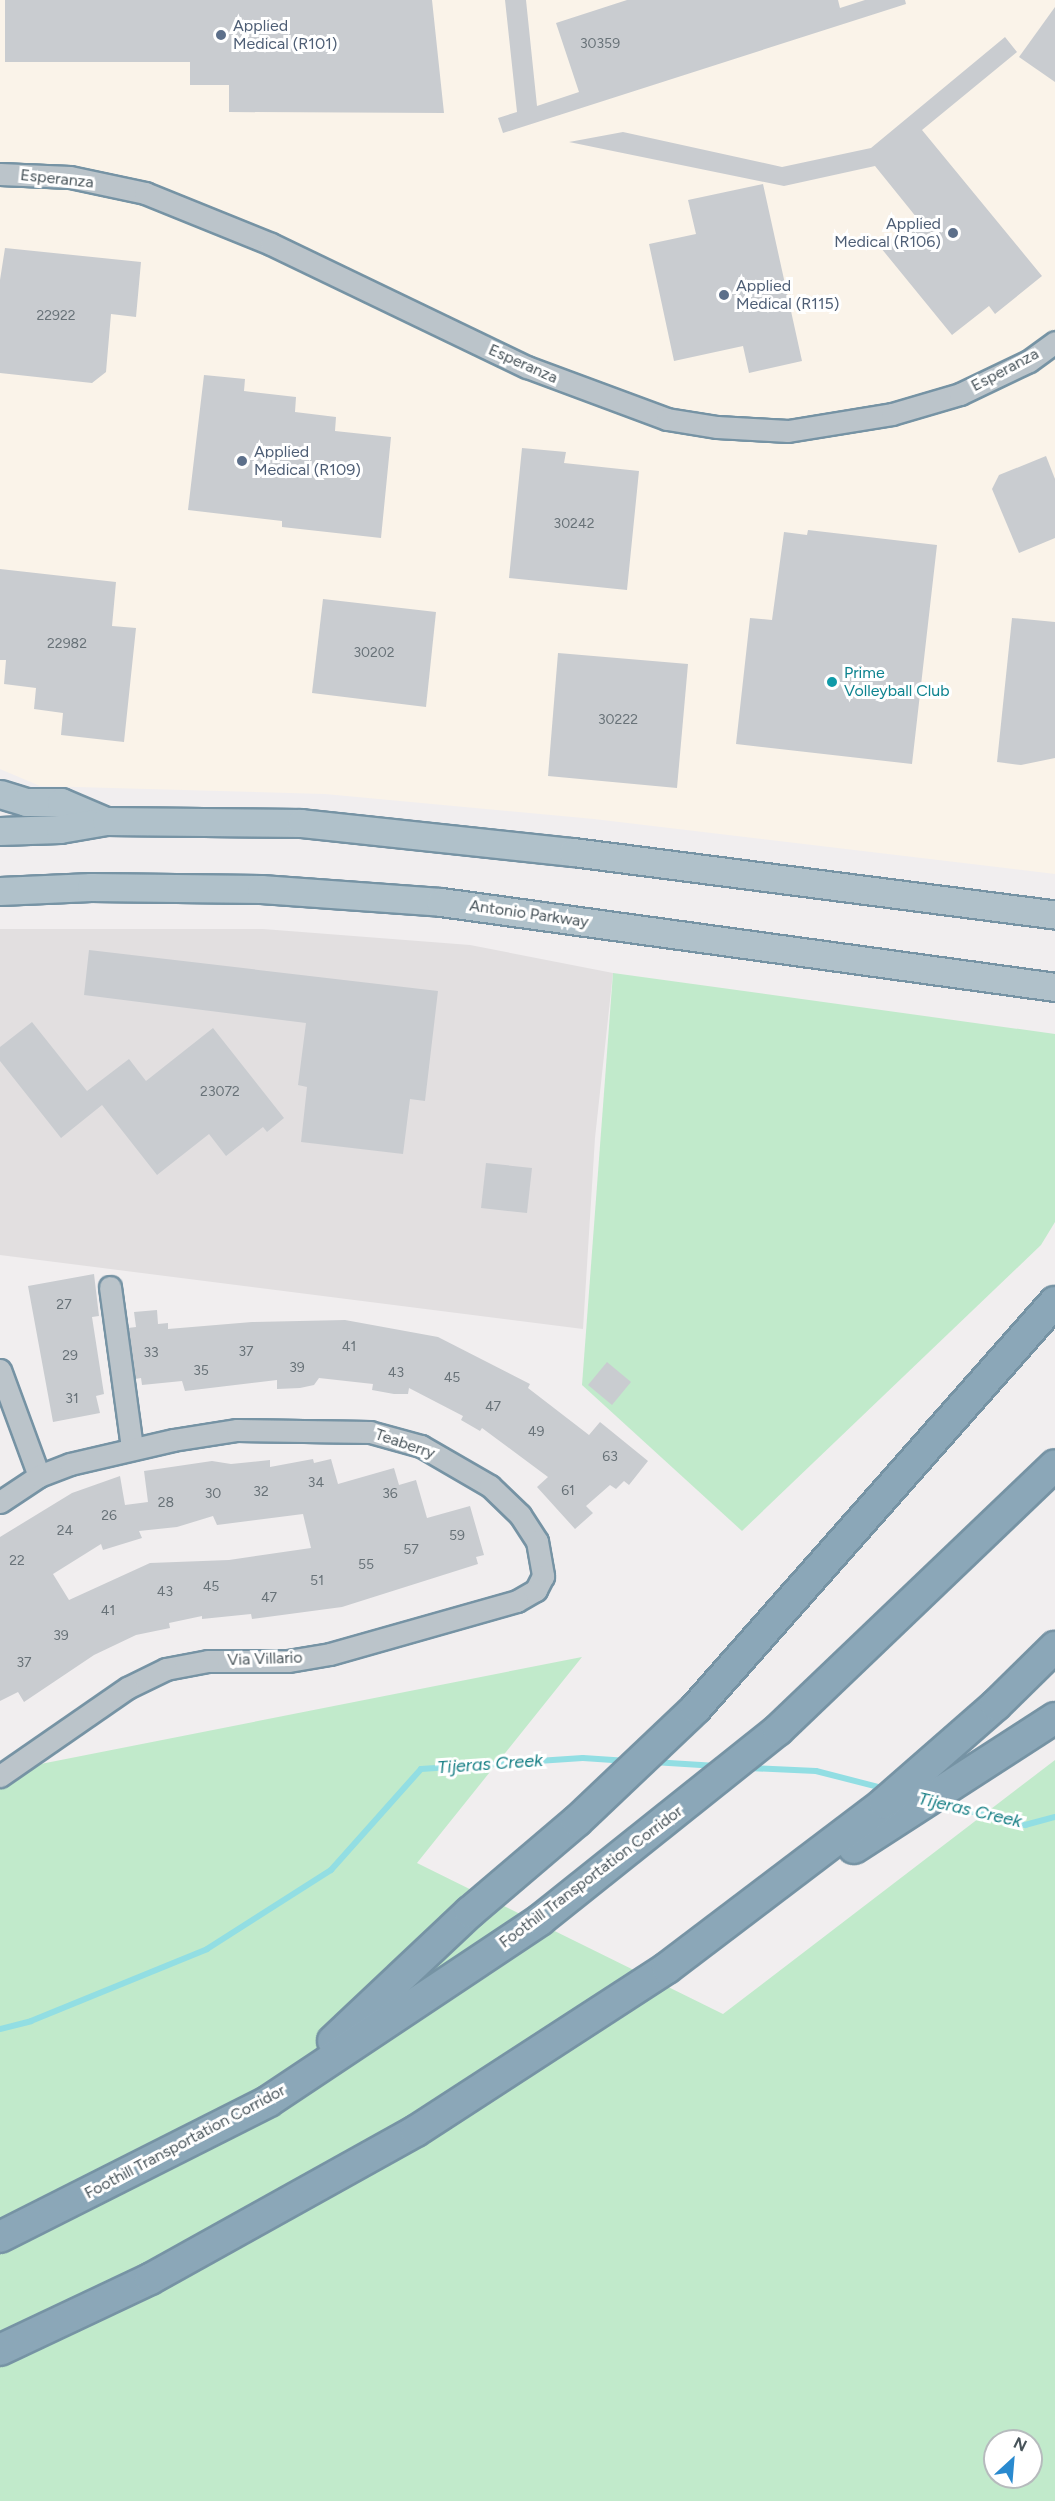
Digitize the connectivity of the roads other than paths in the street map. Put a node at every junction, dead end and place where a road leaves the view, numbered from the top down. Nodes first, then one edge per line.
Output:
1 (0, 174) edge
2 (1055, 342) edge
3 (0, 794) edge
4 (106, 821) junction
5 (0, 831) edge
6 (0, 891) edge
7 (1055, 915) edge
8 (1055, 987) edge
9 (110, 1287) dead end
10 (1055, 1302) edge
11 (0, 1370) edge
12 (132, 1448) junction
13 (1055, 1465) edge
14 (39, 1476) junction
15 (0, 1502) edge
16 (543, 1576) joint
17 (1055, 1647) edge
18 (1055, 1718) edge
19 (0, 1776) edge
20 (667, 1968) junction
21 (269, 2101) junction
22 (0, 2237) edge
23 (0, 2350) edge

1 - 2 street, Esperanza
3 - 4 main road
4 - 5 main road
4 - 7 main road
6 - 8 main road, Antonio Parkway
9 - 12 street
10 - 21 highway
11 - 14 street
12 - 14 street, Teaberry
12 - 16 street, Teaberry
13 - 21 highway, Foothill Transportation Corridor
14 - 15 street, Teaberry
16 - 19 street, Via Villario
17 - 20 highway
18 - 20 highway
20 - 23 highway
21 - 22 highway, Foothill Transportation Corridor

